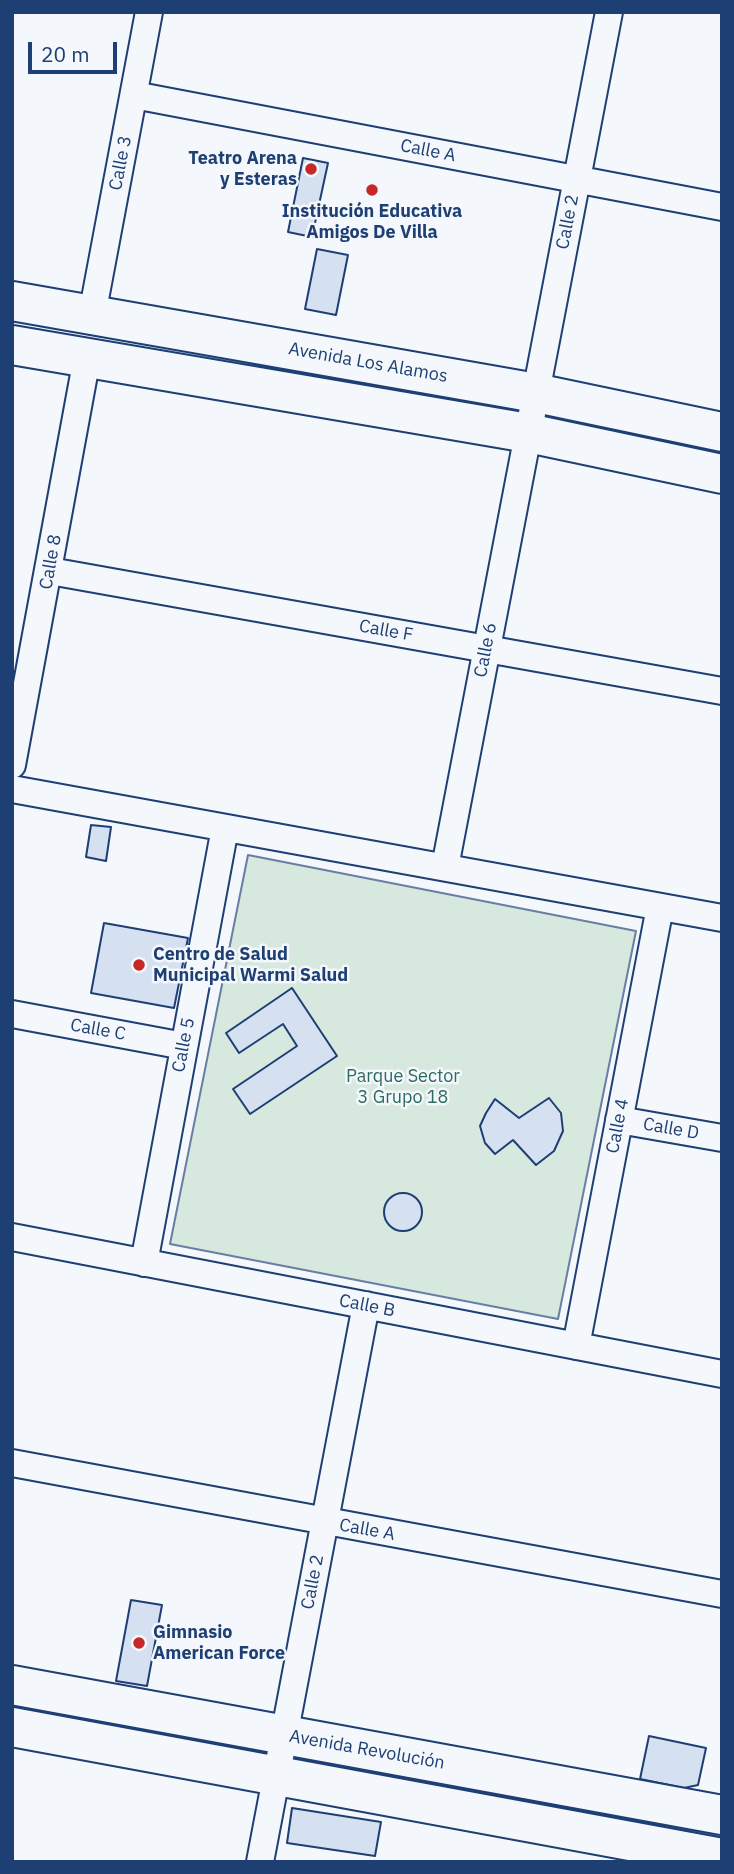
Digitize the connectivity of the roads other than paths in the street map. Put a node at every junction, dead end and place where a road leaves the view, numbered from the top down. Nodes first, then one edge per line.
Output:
1 (149, 12) edge
2 (609, 12) edge
3 (134, 95) junction
4 (577, 180) junction
5 (722, 207) edge
6 (12, 301) edge
7 (92, 315) junction
8 (12, 345) edge
9 (88, 358) junction
10 (536, 393) junction
11 (722, 432) edge
12 (528, 433) junction
13 (722, 474) edge
14 (50, 571) junction
15 (486, 649) junction
16 (722, 691) edge
17 (12, 765) edge
18 (12, 789) edge
19 (225, 828) junction
20 (445, 867) junction
21 (660, 907) junction
22 (722, 918) edge
23 (12, 1014) edge
24 (184, 1046) junction
25 (620, 1120) junction
26 (722, 1138) edge
27 (12, 1237) edge
28 (144, 1263) junction
29 (366, 1305) junction
30 (576, 1346) junction
31 (722, 1374) edge
32 (12, 1463) edge
33 (324, 1522) junction
34 (722, 1594) edge
35 (12, 1685) edge
36 (12, 1727) edge
37 (284, 1735) junction
38 (276, 1777) junction
39 (721, 1813) edge
40 (716, 1858) edge
41 (260, 1862) edge

1 - 3 street, Calle 3
2 - 4 street, Calle 2
3 - 4 street, Calle A
3 - 7 street, Calle 3
4 - 5 street, Calle A
4 - 10 street, Calle 2
6 - 7 street, Avenida Los Alamos
7 - 10 street, Avenida Los Alamos
8 - 9 street
9 - 12 street
9 - 14 street, Calle 8
10 - 11 street, Avenida Los Alamos
10 - 12 street, Calle 2
12 - 13 street
12 - 15 street, Calle 6
14 - 15 street, Calle F
14 - 17 street, Calle 8
15 - 16 street, Calle F
15 - 20 street, Calle 6
18 - 19 street
19 - 20 street
19 - 24 street, Calle 5
20 - 21 street
21 - 22 street
21 - 25 street, Calle 4
23 - 24 street, Calle C
24 - 28 street, Calle 5
25 - 26 street, Calle D
25 - 30 street, Calle 4
27 - 28 street, Calle B
28 - 29 street, Calle B
29 - 30 street, Calle B
29 - 33 street, Calle 2
30 - 31 street, Calle B
32 - 33 street, Calle A
33 - 34 street, Calle A
33 - 37 street, Calle 2
35 - 37 street, Avenida Revolución
36 - 38 street
37 - 38 street, Calle 2
37 - 39 street, Avenida Revolución
38 - 40 street
38 - 41 street, Calle 2

